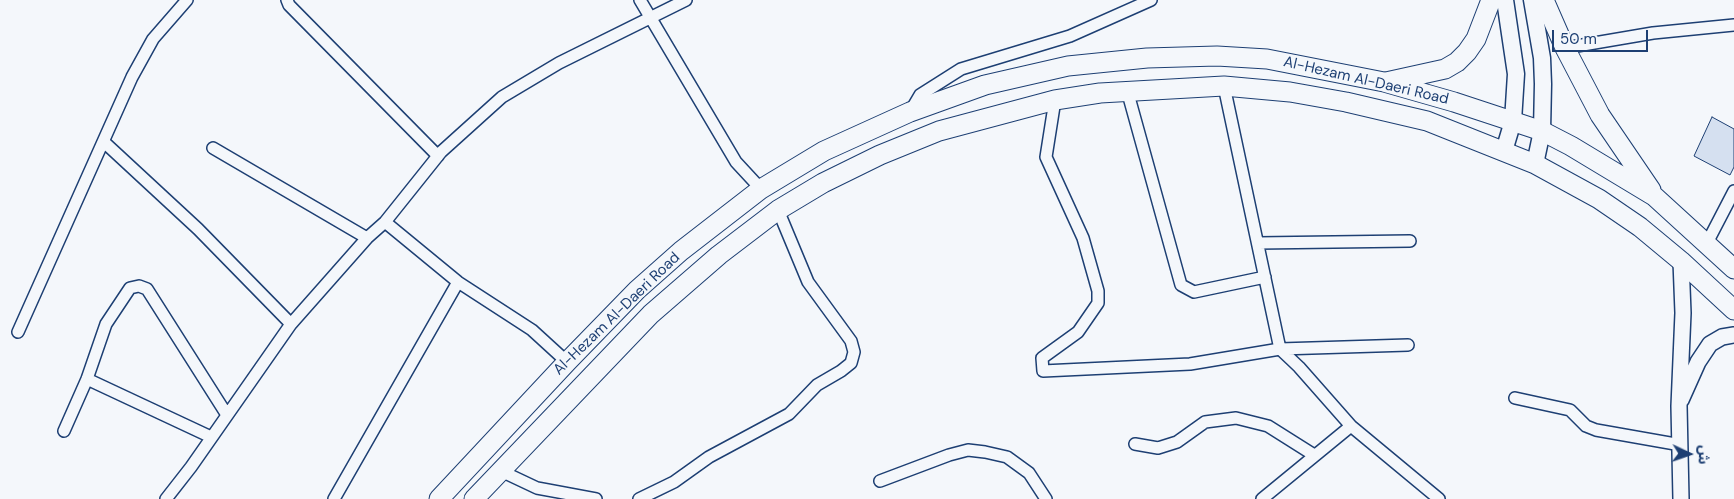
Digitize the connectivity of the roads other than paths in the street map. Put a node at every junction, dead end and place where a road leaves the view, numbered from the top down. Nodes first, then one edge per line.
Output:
1 (187, 0) edge
2 (287, 0) edge
3 (640, 0) edge
4 (686, 0) edge
5 (1151, 0) edge
6 (1491, 0) edge
7 (1505, 0) edge
8 (1532, 0) edge
9 (1544, 0) edge
10 (650, 17) junction
11 (1734, 25) edge
12 (1565, 48) junction
13 (1384, 82) junction
14 (1224, 86) junction
15 (1128, 90) junction
16 (1055, 100) junction
17 (910, 112) junction
18 (1513, 121) junction
19 (1542, 131) junction
20 (104, 142) junction
21 (213, 148) dead end
22 (1504, 151) junction
23 (438, 156) junction
24 (1535, 164) junction
25 (760, 189) junction
26 (1734, 191) edge
27 (1654, 196) junction
28 (778, 210) junction
29 (385, 222) junction
30 (367, 238) junction
31 (1410, 240) dead end
32 (1258, 243) junction
33 (1707, 243) junction
34 (1681, 261) junction
35 (1734, 269) edge
36 (1265, 277) junction
37 (458, 282) junction
38 (1734, 310) edge
39 (291, 324) junction
40 (18, 332) dead end
41 (1734, 336) edge
42 (1408, 345) dead end
43 (1280, 349) junction
44 (567, 362) junction
45 (87, 379) junction
46 (1516, 398) dead end
47 (1679, 406) junction
48 (227, 414) junction
49 (1351, 426) junction
50 (64, 431) dead end
51 (212, 438) junction
52 (1135, 444) dead end
53 (1681, 445) junction
54 (1314, 455) junction
55 (501, 471) junction
56 (880, 482) dead end
57 (166, 499) edge
58 (334, 499) edge
59 (439, 499) edge
60 (474, 499) edge
61 (596, 499) edge
62 (639, 499) edge
63 (1046, 499) edge
64 (1262, 499) edge
65 (1439, 499) edge
66 (1681, 499) edge

1 - 20 street
2 - 23 street
3 - 10 street
4 - 10 street
5 - 17 street
6 - 13 main road
7 - 18 main road
8 - 19 main road
9 - 12 main road
10 - 23 street
10 - 25 street
11 - 12 street
12 - 27 main road
13 - 17 main road, Al-Hezam Al-Daeri Road
13 - 18 main road, Al-Hezam Al-Daeri Road
14 - 15 main road, Al-Hezam Al-Daeri Road
14 - 22 main road, Al-Hezam Al-Daeri Road
14 - 32 street
15 - 16 main road, Al-Hezam Al-Daeri Road
15 - 36 street
16 - 28 main road, Al-Hezam Al-Daeri Road
16 - 43 street
17 - 25 main road, Al-Hezam Al-Daeri Road
18 - 19 main road, Al-Hezam Al-Daeri Road
18 - 22 main road
19 - 24 main road
19 - 27 main road, Al-Hezam Al-Daeri Road
20 - 39 street
20 - 40 street
21 - 30 street
22 - 24 main road, Al-Hezam Al-Daeri Road
23 - 29 street
24 - 34 main road, Al-Hezam Al-Daeri Road
25 - 44 main road, Al-Hezam Al-Daeri Road
26 - 33 street
27 - 33 main road, Al-Hezam Al-Daeri Road
28 - 55 main road, Al-Hezam Al-Daeri Road
28 - 62 street
29 - 30 street
29 - 37 street
30 - 39 street
31 - 32 street
32 - 36 street
33 - 35 main road, Al-Hezam Al-Daeri Road
34 - 38 main road, Al-Hezam Al-Daeri Road
34 - 47 street
36 - 43 street
37 - 44 street
37 - 58 street
39 - 48 street
41 - 47 street
42 - 43 street
43 - 49 street
44 - 59 main road, Al-Hezam Al-Daeri Road
45 - 48 street
45 - 50 street
45 - 51 street
46 - 53 street
47 - 53 street
48 - 51 street
49 - 54 street
49 - 65 street
51 - 57 street
52 - 54 street
53 - 66 street
54 - 64 street
55 - 60 main road, Al-Hezam Al-Daeri Road
55 - 61 street
56 - 63 street

